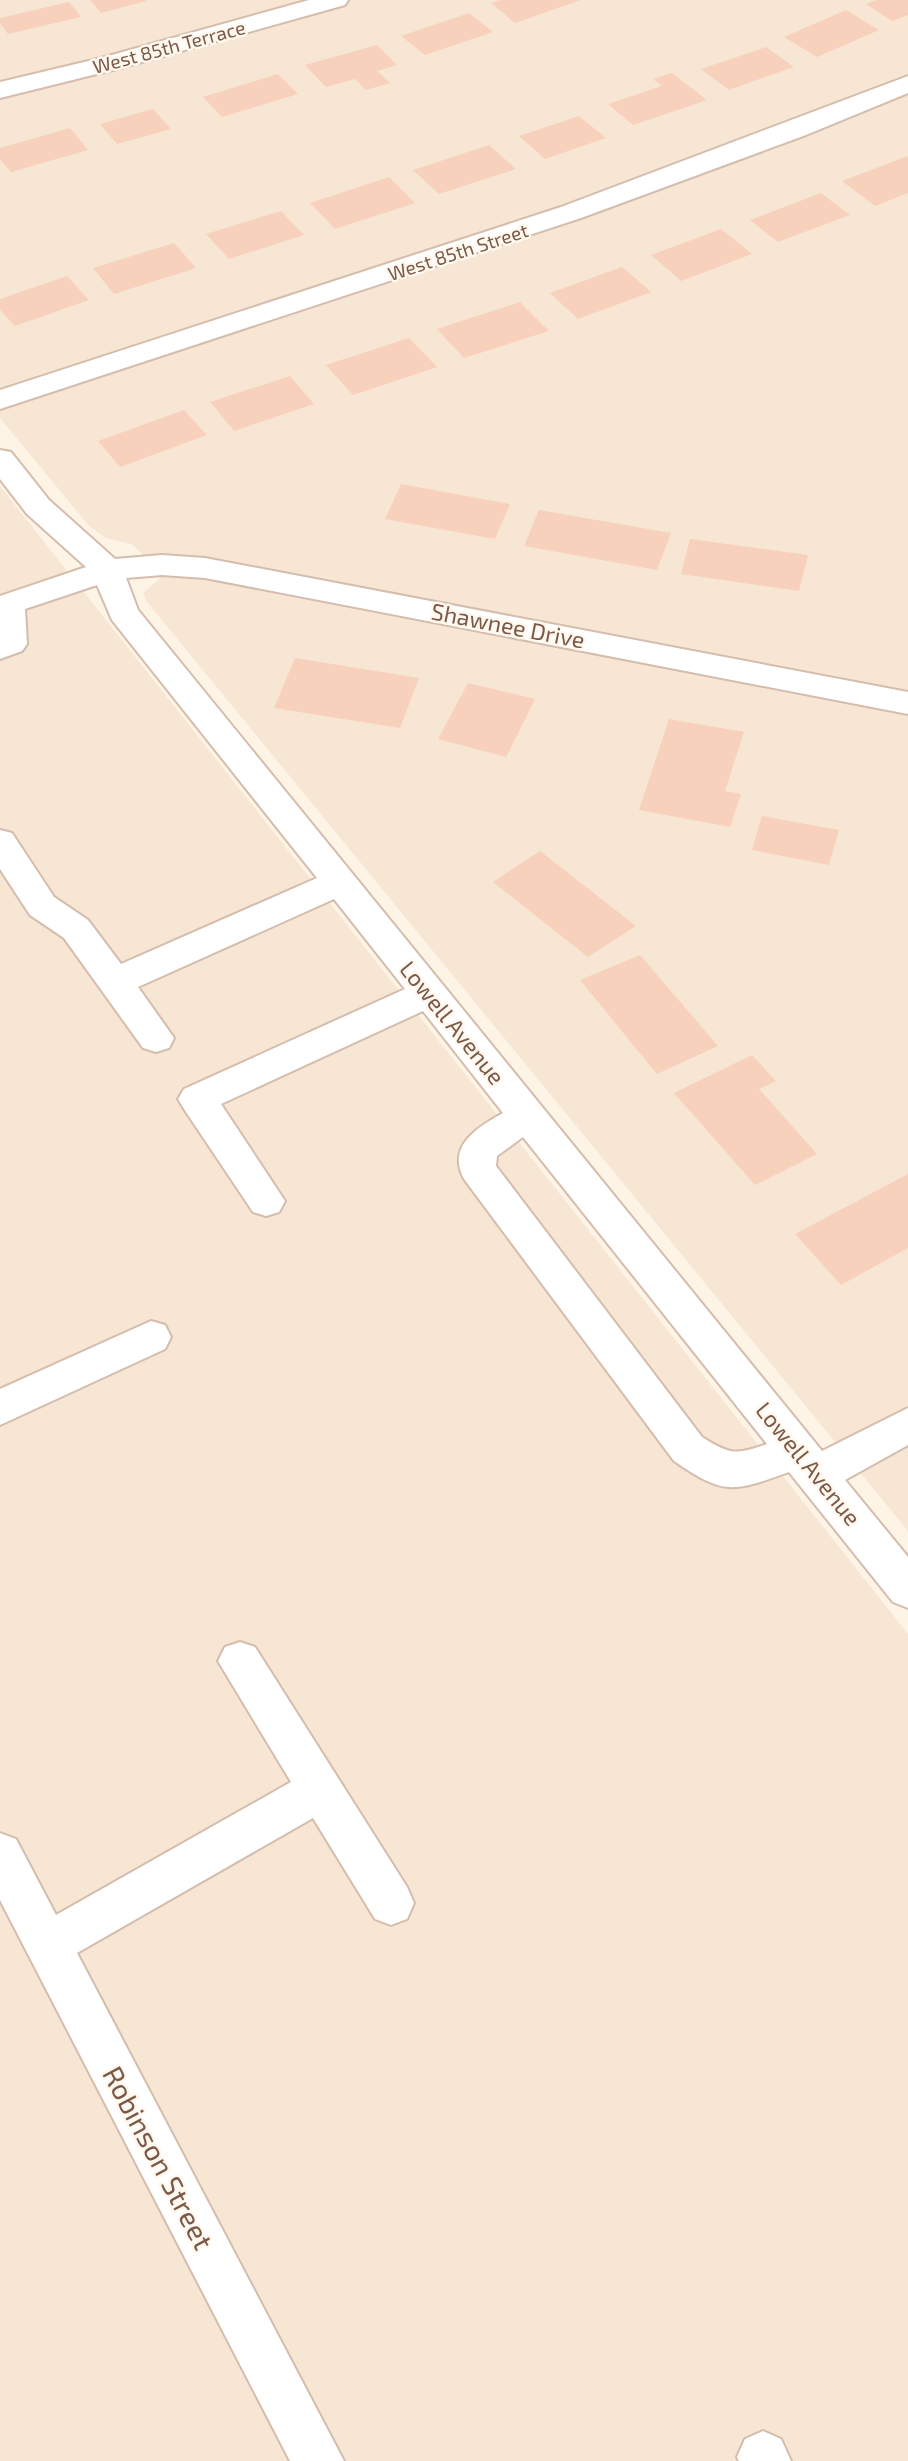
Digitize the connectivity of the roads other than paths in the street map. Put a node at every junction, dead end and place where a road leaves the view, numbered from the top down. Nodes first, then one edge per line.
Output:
1 (336, 0) edge
2 (908, 84) edge
3 (0, 90) edge
4 (0, 400) edge
5 (0, 459) edge
6 (107, 570) junction
7 (4, 605) edge
8 (0, 648) edge
9 (908, 703) edge
10 (0, 842) edge
11 (340, 882) junction
12 (115, 982) junction
13 (429, 993) junction
14 (156, 1038) dead end
15 (528, 1116) junction
16 (266, 1201) dead end
17 (151, 1337) dead end
18 (0, 1408) edge
19 (908, 1425) edge
20 (807, 1463) junction
21 (908, 1588) edge
22 (240, 1661) dead end
23 (319, 1790) junction
24 (0, 1854) edge
25 (391, 1903) dead end
26 (47, 1945) junction
27 (318, 2461) edge

1 - 3 street, West 85th Terrace
2 - 4 street, West 85th Street
5 - 6 street, Lowell Avenue
6 - 7 street
6 - 9 street, Shawnee Drive
6 - 11 street, Lowell Avenue
7 - 8 street
10 - 12 street
11 - 12 street
11 - 13 street, Lowell Avenue
12 - 14 street
13 - 15 street, Lowell Avenue
13 - 16 street
15 - 20 street, Lowell Avenue
15 - 20 street
17 - 18 street
19 - 20 street
20 - 21 street, Lowell Avenue
22 - 23 street
23 - 25 street
23 - 26 street
24 - 26 street, Robinson Street
26 - 27 street, Robinson Street

